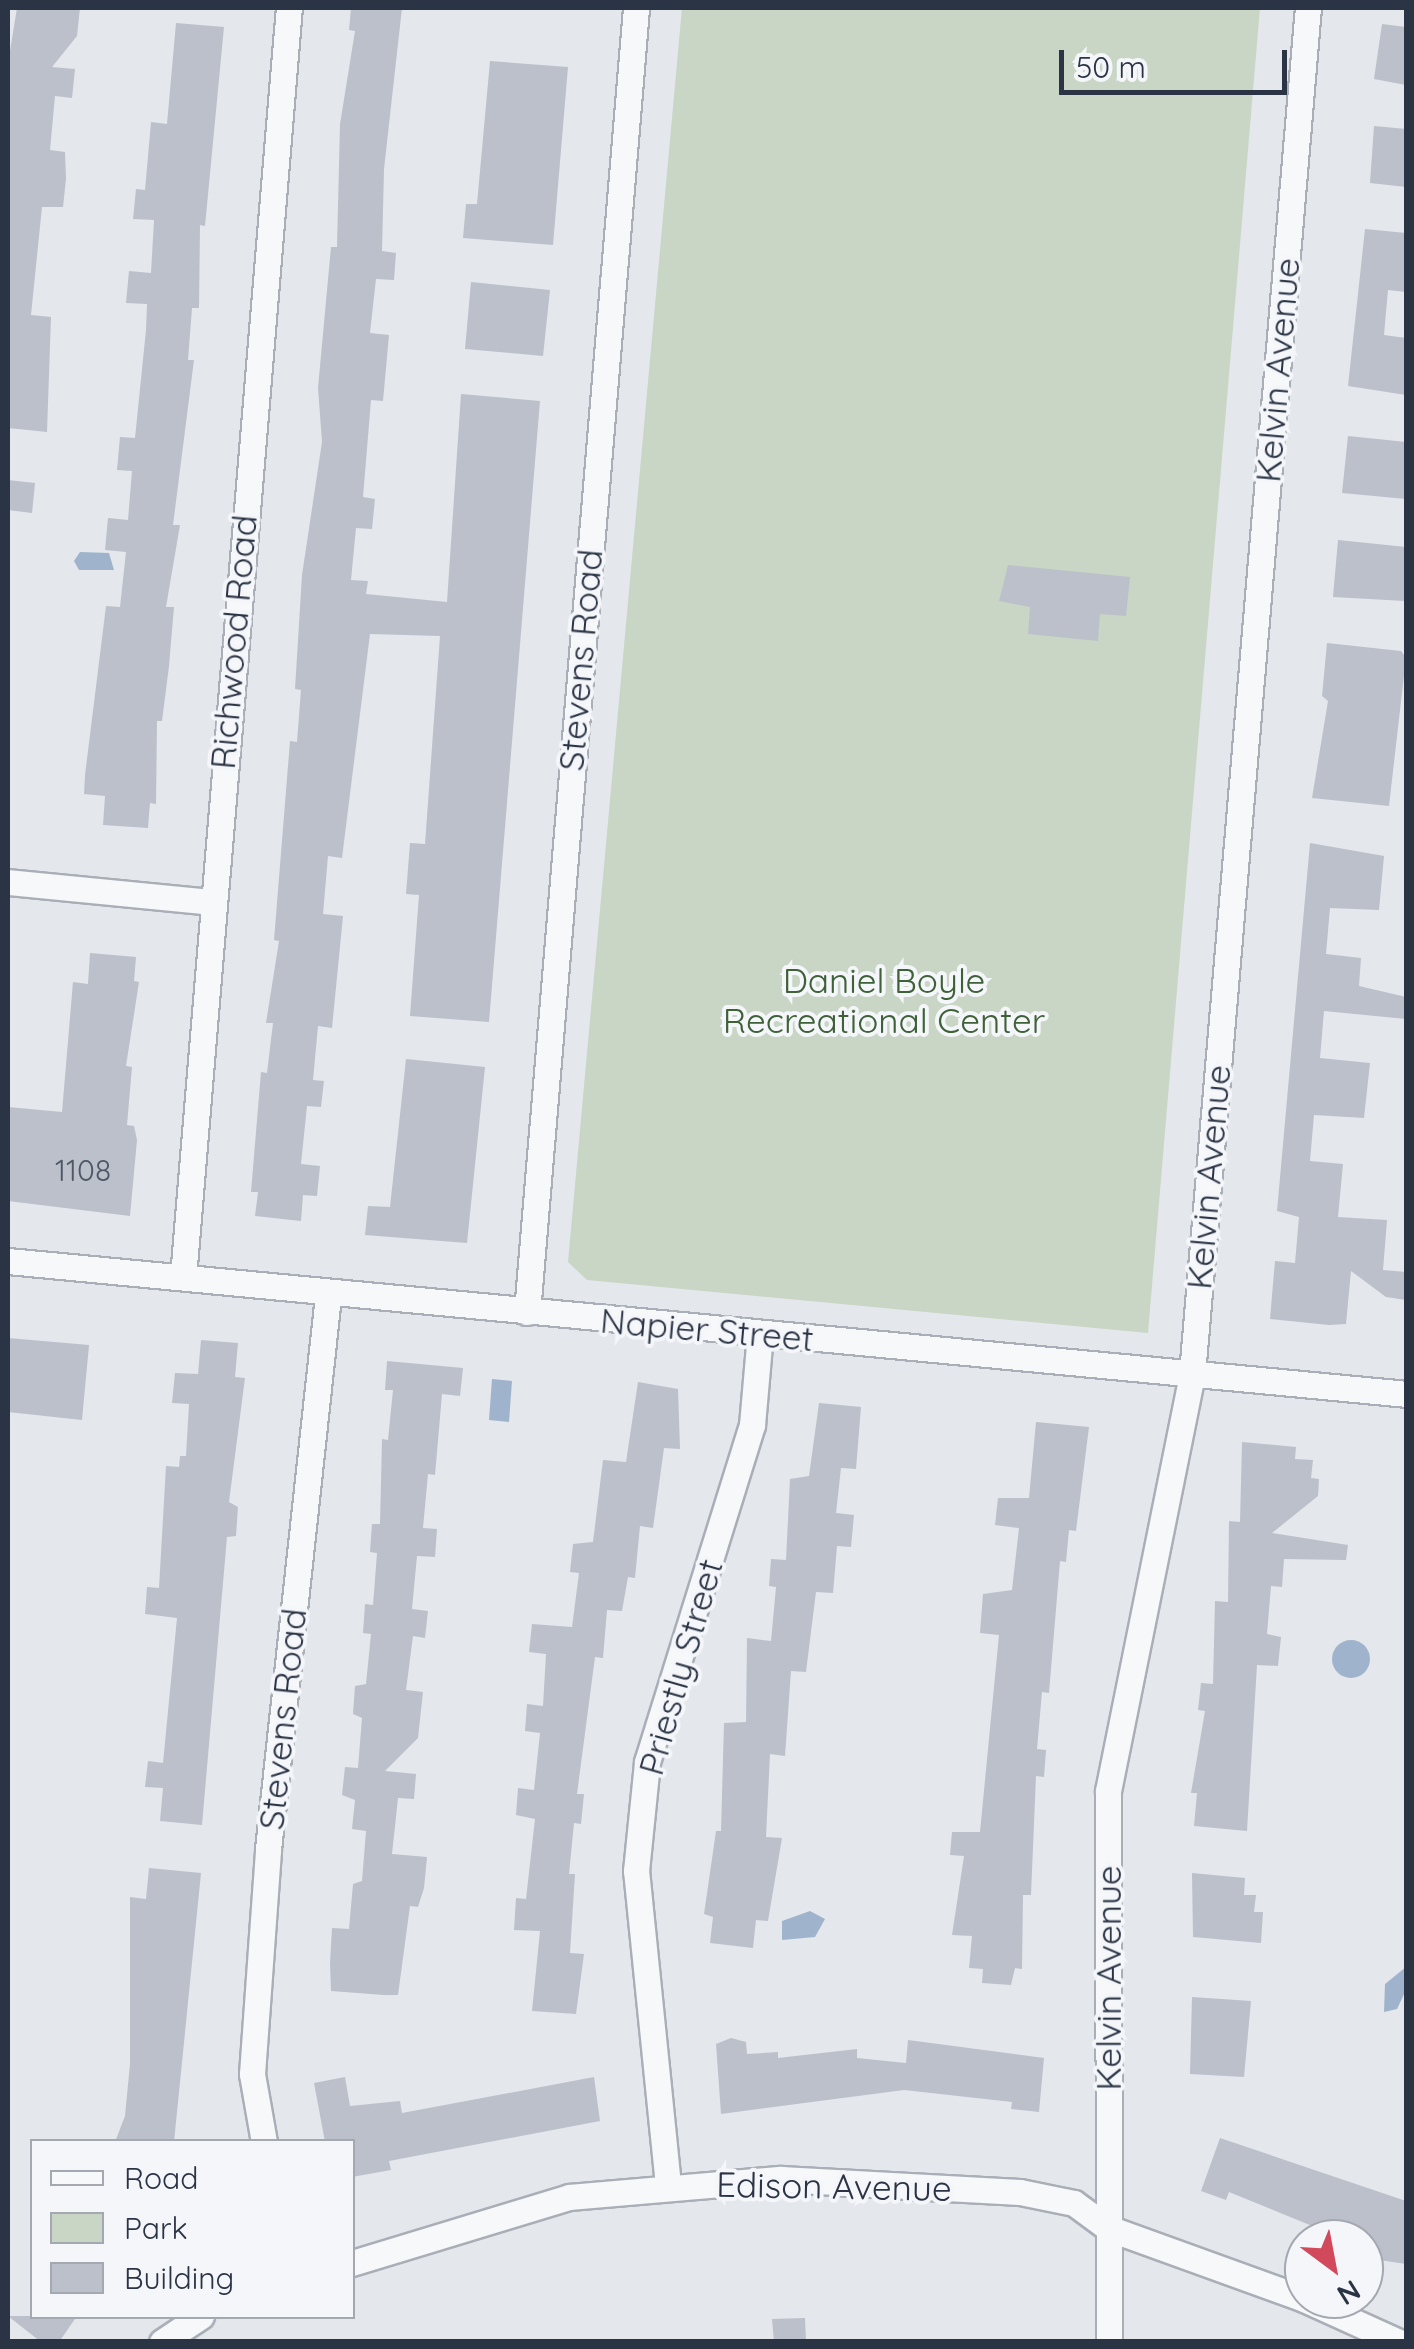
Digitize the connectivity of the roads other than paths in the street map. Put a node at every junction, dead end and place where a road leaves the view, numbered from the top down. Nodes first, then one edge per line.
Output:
1 (289, 8) edge
2 (636, 8) edge
3 (1308, 8) edge
4 (8, 882) edge
5 (211, 902) junction
6 (8, 1261) edge
7 (184, 1278) junction
8 (328, 1296) junction
9 (527, 1312) junction
10 (760, 1333) junction
11 (1192, 1374) junction
12 (1406, 1394) edge
13 (263, 2139) edge
14 (668, 2185) junction
15 (1108, 2228) junction
16 (355, 2262) edge
17 (1284, 2292) edge
18 (196, 2319) edge
19 (1348, 2319) edge
20 (162, 2342) edge
21 (1109, 2342) edge
22 (1399, 2342) edge

1 - 5 street, Richwood Road
2 - 9 street, Stevens Road
3 - 11 street, Kelvin Avenue
4 - 5 street
5 - 7 street, Richwood Road
6 - 7 street, Napier Street
7 - 8 street, Napier Street
8 - 9 street, Napier Street
8 - 13 street, Stevens Road
9 - 10 street, Napier Street
10 - 11 street, Napier Street
10 - 14 street, Priestly Street
11 - 12 street, Napier Street
11 - 15 street, Kelvin Avenue
14 - 15 street, Edison Avenue
14 - 16 street, Edison Avenue
15 - 17 street, Edison Avenue
15 - 21 street, Kelvin Avenue
18 - 20 street
19 - 22 street, Edison Avenue

